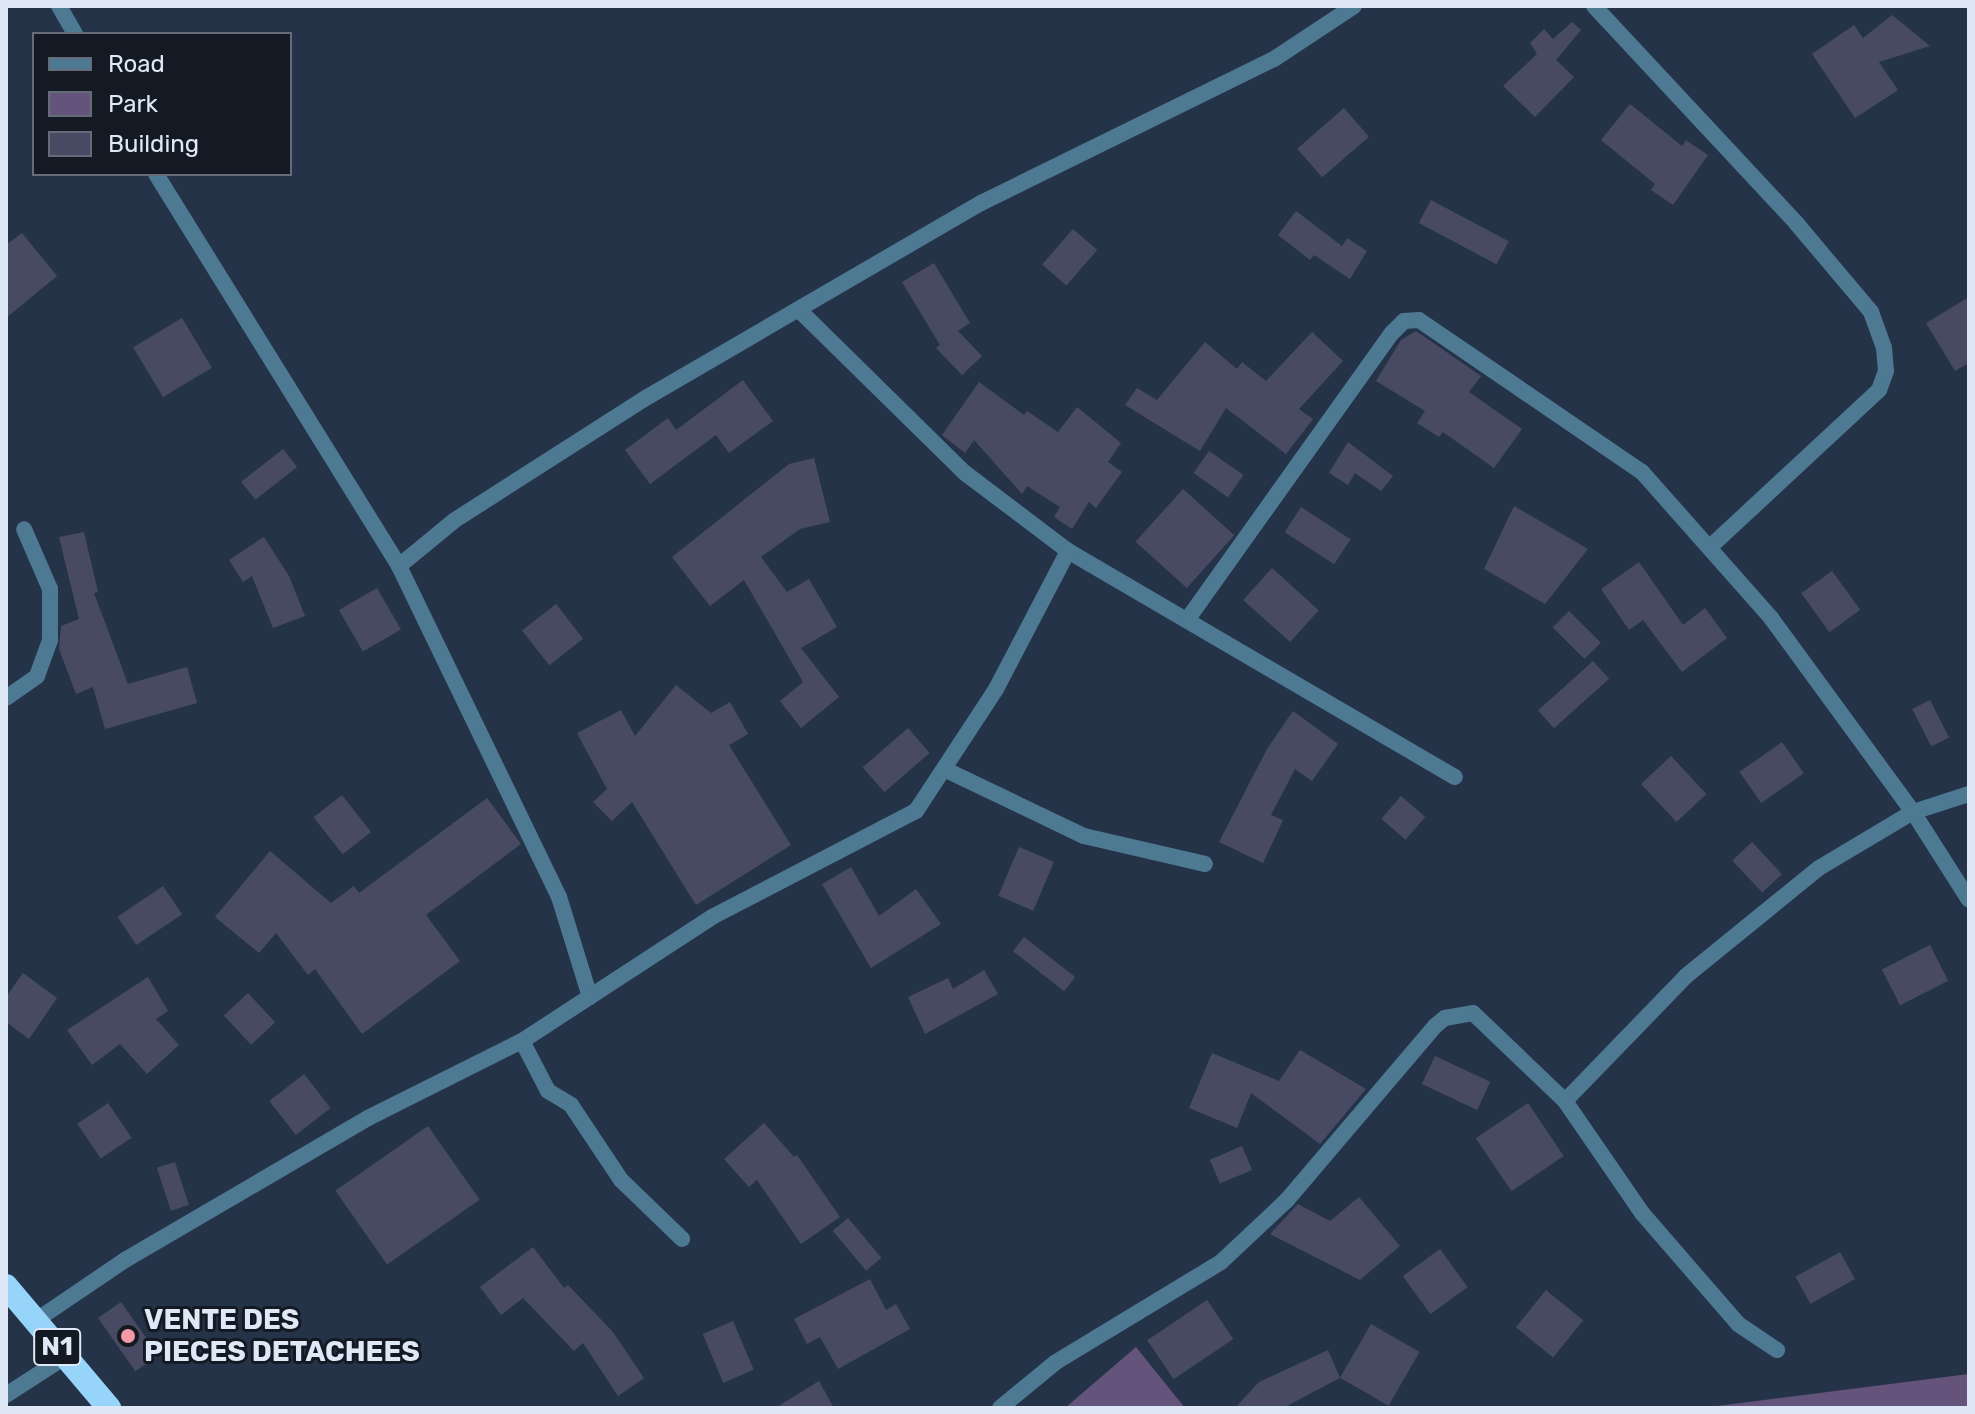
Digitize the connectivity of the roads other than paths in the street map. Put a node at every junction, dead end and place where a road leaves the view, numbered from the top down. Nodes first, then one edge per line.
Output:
1 (59, 6) edge
2 (1354, 6) edge
3 (1594, 6) edge
4 (74, 32) edge
5 (157, 176) edge
6 (800, 311) junction
7 (24, 529) dead end
8 (1711, 546) junction
9 (1068, 551) junction
10 (399, 566) junction
11 (1187, 620) junction
12 (6, 698) edge
13 (944, 769) junction
14 (1455, 777) dead end
15 (1969, 794) edge
16 (1913, 812) junction
17 (1205, 864) dead end
18 (1969, 900) edge
19 (590, 997) junction
20 (522, 1041) junction
21 (1565, 1101) junction
22 (682, 1239) dead end
23 (6, 1286) edge
24 (35, 1321) junction
25 (1777, 1350) dead end
26 (65, 1357) junction
27 (6, 1395) edge
28 (109, 1408) edge
29 (1000, 1408) edge

1 - 4 street
2 - 6 street
3 - 8 street
5 - 10 street
6 - 9 street
6 - 10 street
7 - 12 street
8 - 11 street
8 - 16 street
9 - 11 street
9 - 13 street
10 - 19 street
11 - 14 street
13 - 17 street
13 - 19 street
15 - 16 street
16 - 18 street
16 - 21 street
19 - 20 street
20 - 22 street
20 - 24 street
21 - 25 street
21 - 29 street
23 - 24 highway, N1
24 - 26 highway, N1
26 - 27 street
26 - 28 highway, N1

